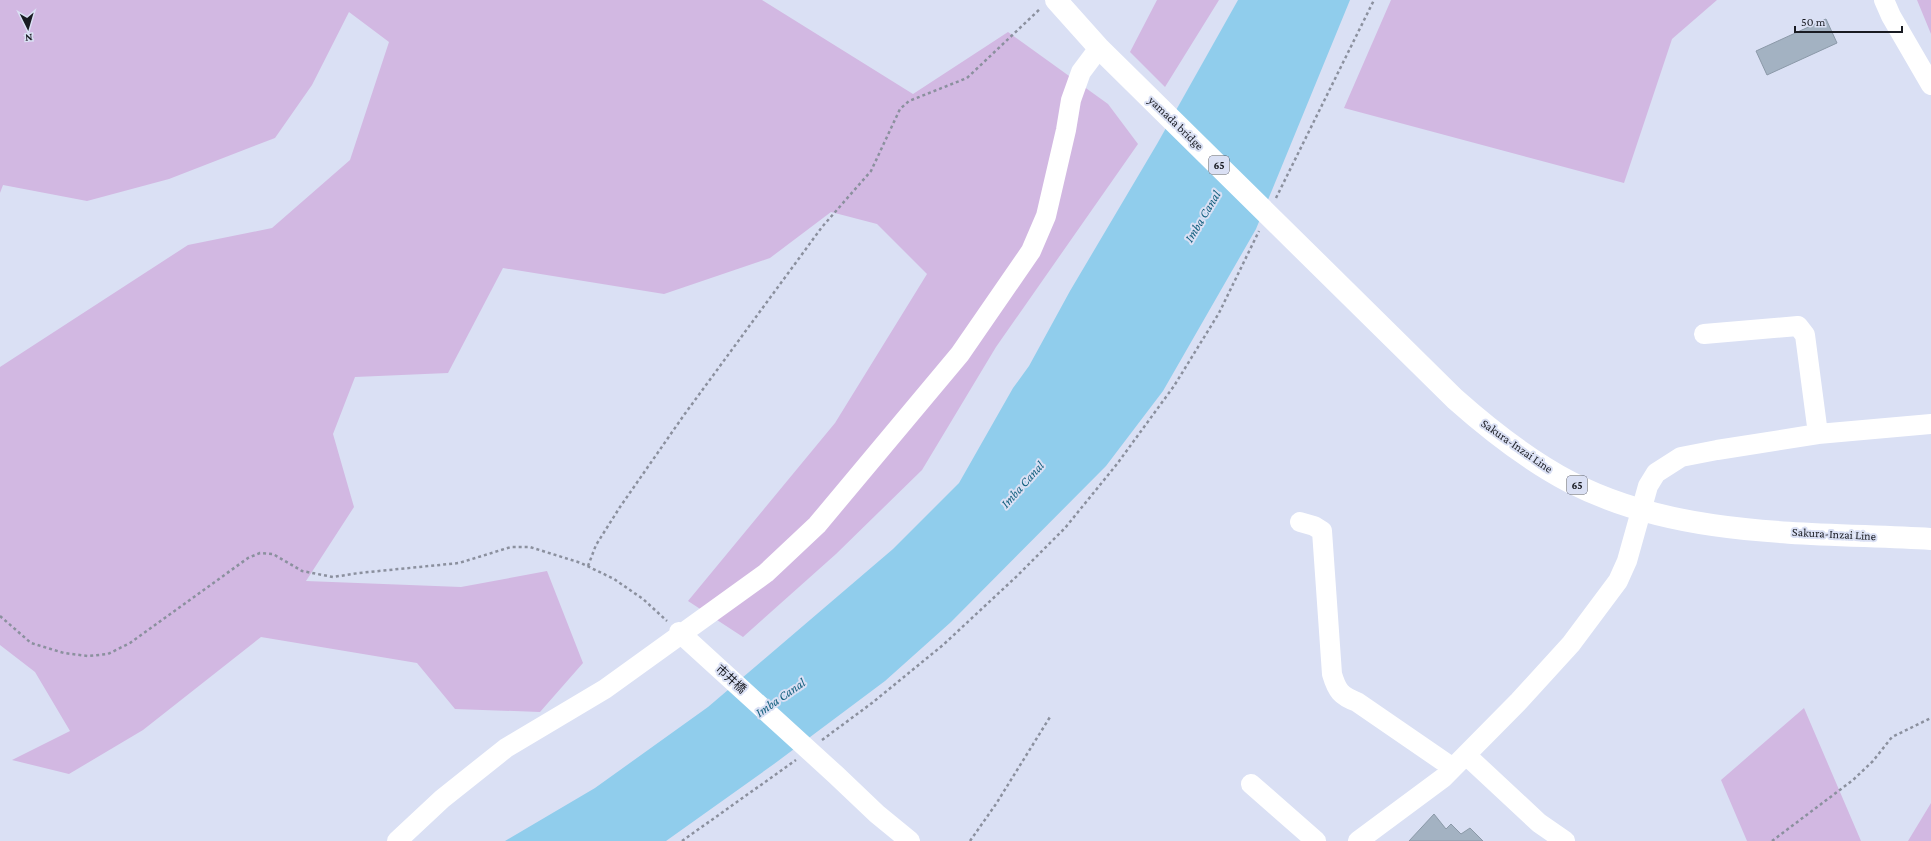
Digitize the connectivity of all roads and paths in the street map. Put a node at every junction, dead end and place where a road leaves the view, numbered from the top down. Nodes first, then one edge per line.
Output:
1 (1374, 0) edge
2 (1884, 0) edge
3 (1050, 3) edge
4 (1099, 48) junction
5 (1931, 85) edge
6 (1274, 202) dead end
7 (1263, 224) dead end
8 (1306, 250) joint
9 (1704, 334) dead end
10 (1931, 424) edge
11 (1818, 434) junction
12 (1641, 510) junction
13 (1300, 522) dead end
14 (1931, 539) edge
15 (588, 566) junction
16 (0, 616) edge
17 (679, 632) joint
18 (1050, 717) dead end
19 (1931, 718) edge
20 (816, 745) dead end
21 (798, 758) dead end
22 (1459, 762) junction
23 (1251, 784) dead end
24 (397, 841) edge
25 (682, 841) edge
26 (910, 841) edge
27 (970, 841) edge
28 (1316, 841) edge
29 (1358, 841) edge
30 (1565, 841) edge
31 (1772, 841) edge

1 - 6 path
2 - 5 street
3 - 4 main road, 65
3 - 15 path
4 - 8 main road, yamada bridge / 65
4 - 24 street
7 - 20 path
8 - 12 main road, Sakura-Inzai Line / 65
9 - 11 street
10 - 11 street
11 - 12 street
12 - 14 main road, Sakura-Inzai Line / 65
12 - 22 street
13 - 22 street
15 - 16 path
15 - 17 path
17 - 26 street, 市井橋
18 - 27 path
19 - 31 path
21 - 25 path
22 - 29 street
22 - 30 street
23 - 28 street

